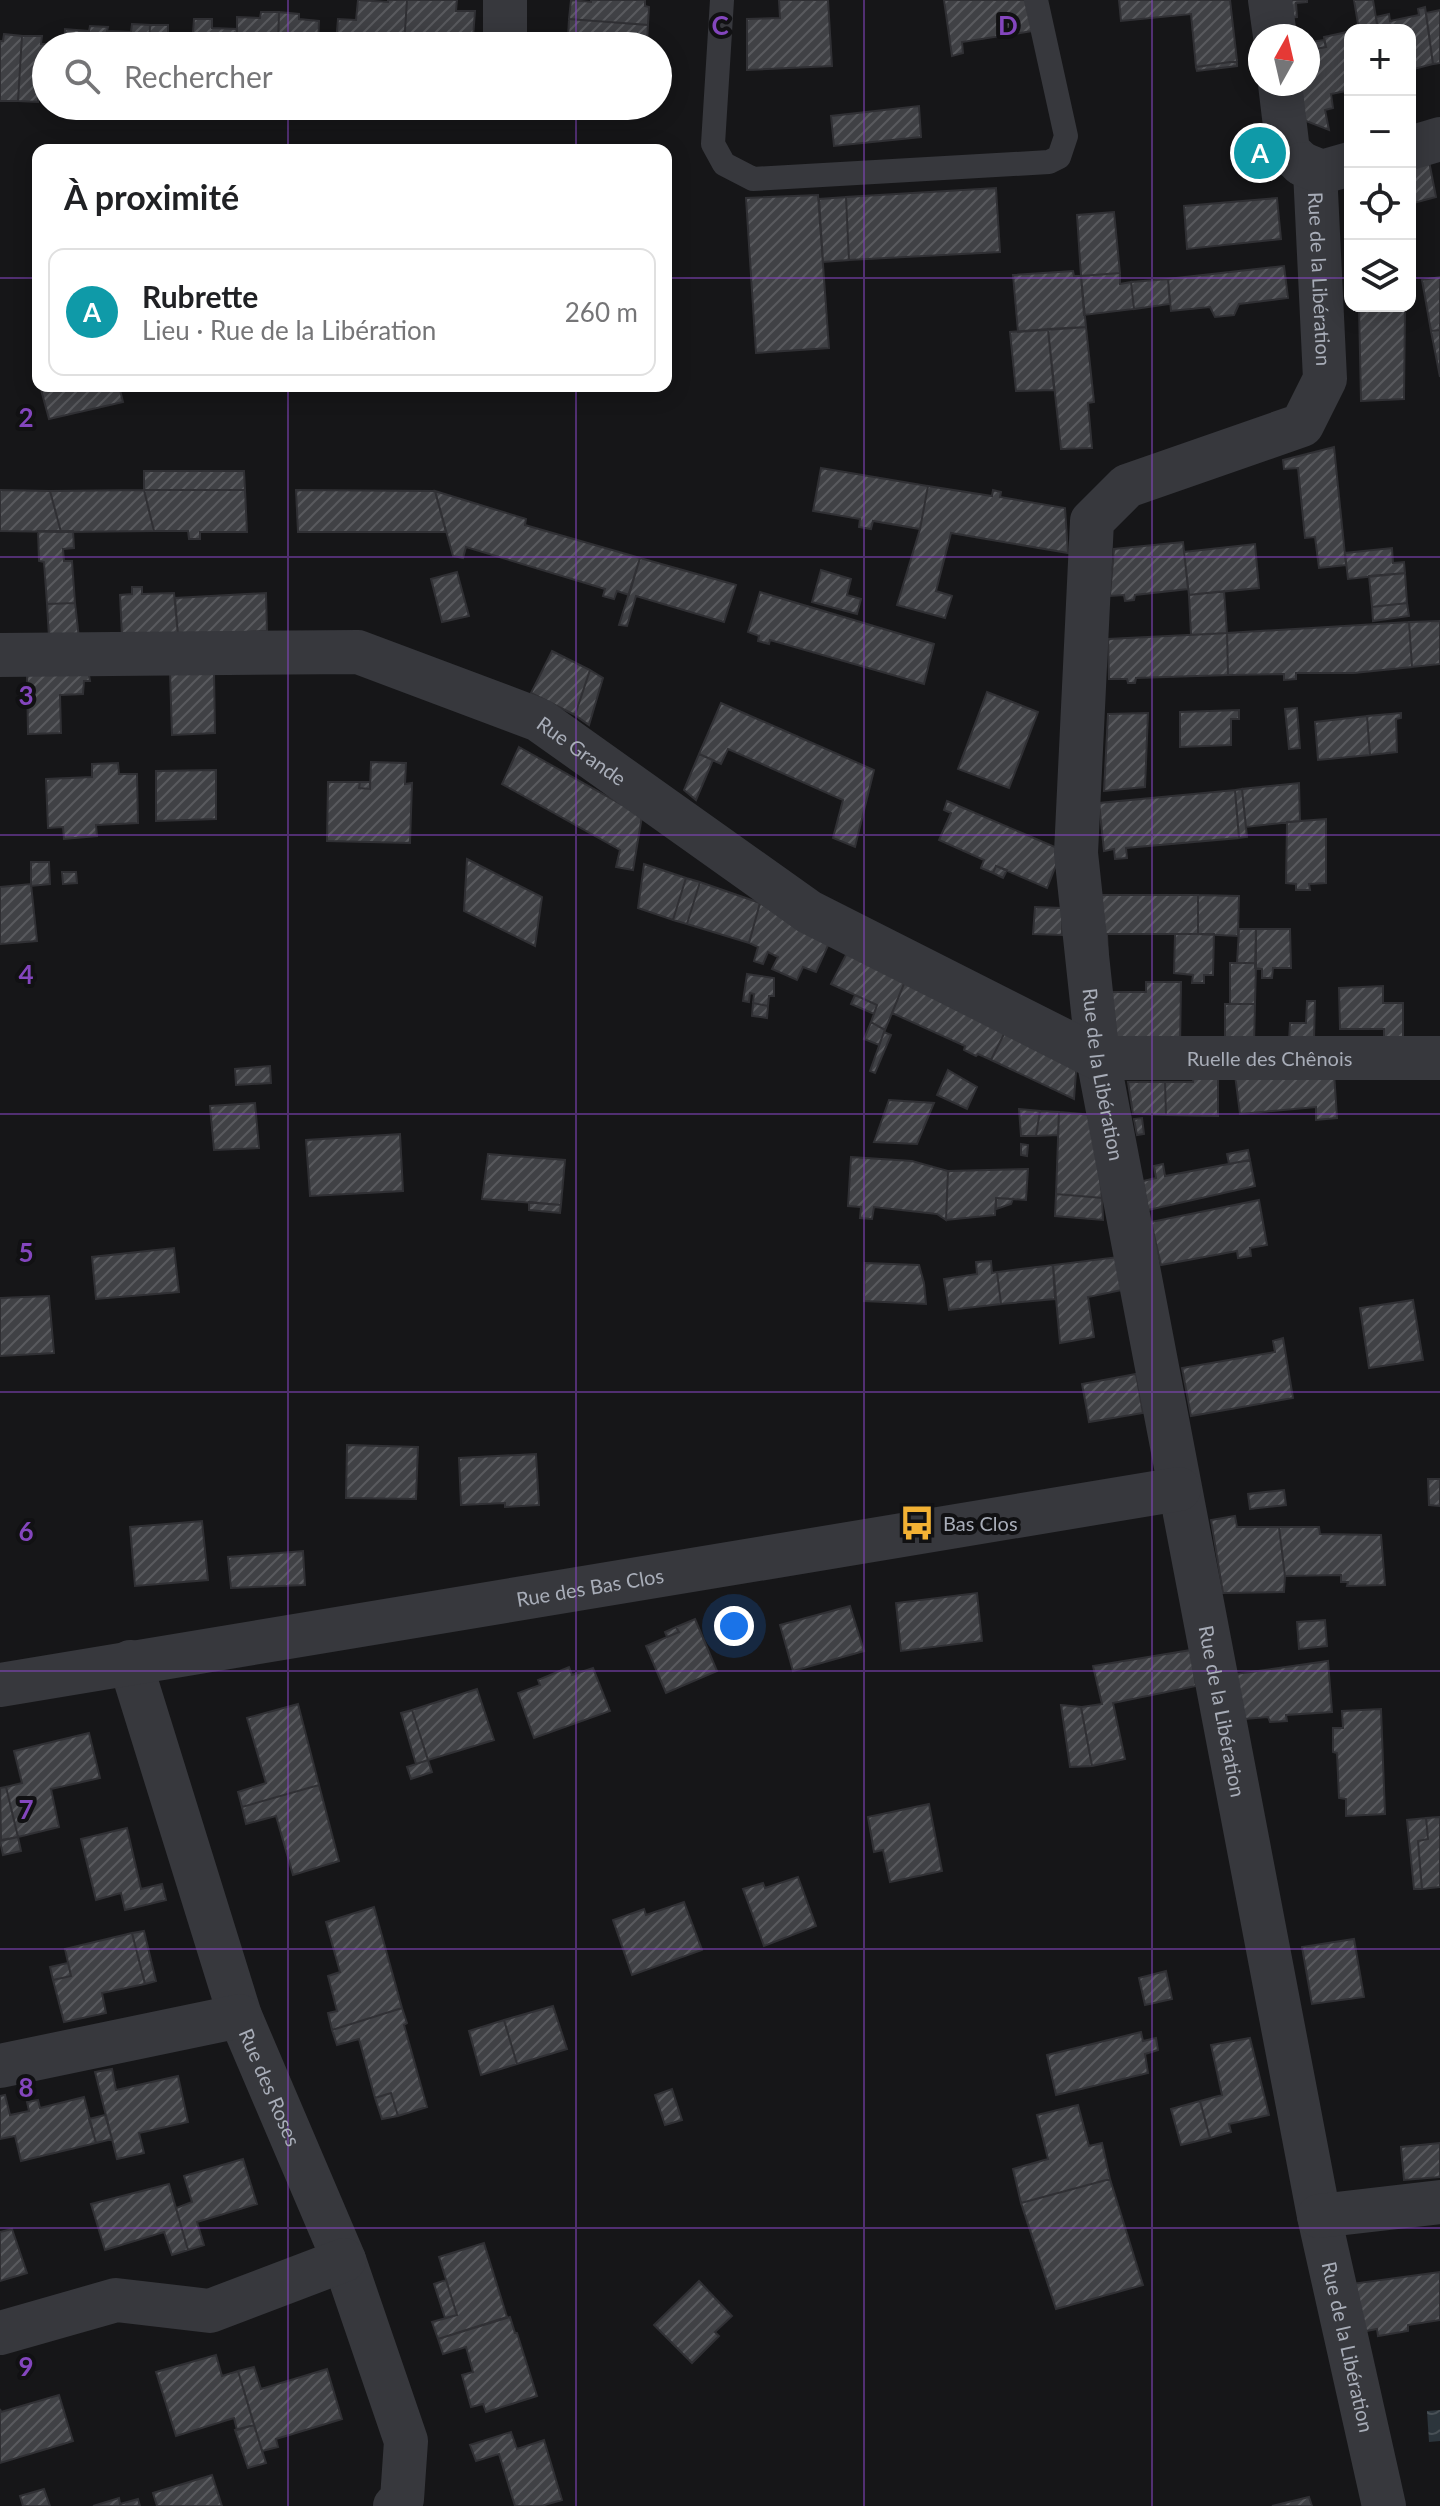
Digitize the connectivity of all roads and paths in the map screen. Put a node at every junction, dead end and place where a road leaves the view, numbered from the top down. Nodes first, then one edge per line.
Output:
1 (505, 0) edge
2 (722, 0) edge
3 (1036, 0) edge
4 (1270, 0) edge
5 (1273, 24) edge
6 (505, 32) edge
7 (1281, 96) edge
8 (1440, 139) edge
9 (1416, 146) edge
10 (1322, 166) edge
11 (0, 655) edge
12 (1082, 913) junction
13 (1047, 1033) junction
14 (1098, 1058) junction
15 (1440, 1058) edge
16 (1179, 1489) junction
17 (130, 1662) junction
18 (0, 1685) edge
19 (240, 2016) junction
20 (0, 2066) edge
21 (1440, 2202) edge
22 (1319, 2216) junction
23 (344, 2260) junction
24 (0, 2333) edge
25 (395, 2506) edge
26 (1384, 2506) edge

1 - 6 street
2 - 3 lane
4 - 5 street
7 - 10 street, Rue de la Libération
8 - 9 street
10 - 12 street, Rue de la Libération
11 - 13 street, Rue Grande
12 - 13 street, Rue de la Libération
12 - 14 street, Rue de la Libération
13 - 14 street, Rue Grande
14 - 15 street, Ruelle des Chênois
14 - 16 street, Rue de la Libération
16 - 17 street, Rue des Bas Clos
16 - 22 street, Rue de la Libération
17 - 18 street, Rue des Bas Clos
17 - 19 street, Rue des Roses
19 - 20 street
19 - 23 street, Rue des Roses
21 - 22 street
22 - 26 street, Rue de la Libération
23 - 24 street
23 - 25 street, Rue des Roses

